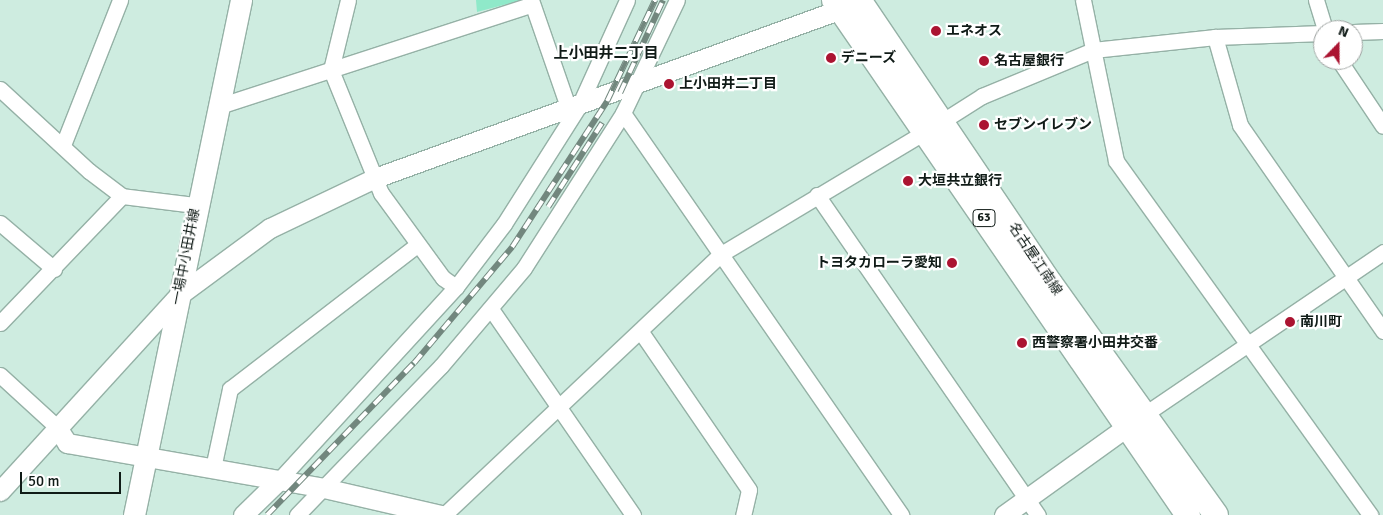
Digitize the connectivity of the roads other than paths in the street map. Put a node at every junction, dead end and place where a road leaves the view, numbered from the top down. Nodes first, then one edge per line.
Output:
1 (240, 0) edge
2 (348, 0) edge
3 (627, 0) edge
4 (677, 0) edge
5 (1082, 0) edge
6 (1316, 0) edge
7 (117, 1) edge
8 (852, 2) edge
9 (530, 3) edge
10 (1321, 20) edge
11 (1383, 31) edge
12 (1363, 32) edge
13 (1313, 33) edge
14 (1215, 37) junction
15 (1093, 50) junction
16 (331, 70) junction
17 (1346, 70) edge
18 (640, 79) junction
19 (0, 89) edge
20 (219, 106) junction
21 (574, 106) junction
22 (623, 113) junction
23 (1383, 126) edge
24 (933, 127) junction
25 (63, 145) junction
26 (375, 178) junction
27 (817, 195) junction
28 (122, 196) junction
29 (195, 205) junction
30 (0, 223) edge
31 (418, 244) junction
32 (1383, 252) edge
33 (721, 254) junction
34 (54, 269) junction
35 (1346, 278) junction
36 (456, 286) junction
37 (179, 295) junction
38 (491, 309) junction
39 (0, 323) edge
40 (1383, 331) edge
41 (641, 332) junction
42 (1248, 346) junction
43 (0, 375) edge
44 (562, 408) junction
45 (1136, 421) junction
46 (57, 427) junction
47 (144, 457) junction
48 (213, 468) junction
49 (279, 480) junction
50 (324, 488) junction
51 (0, 491) edge
52 (1027, 499) junction
53 (134, 515) edge
54 (243, 515) edge
55 (298, 515) edge
56 (442, 515) edge
57 (633, 515) edge
58 (744, 515) edge
59 (901, 515) edge
60 (1004, 515) edge
61 (1038, 515) edge
62 (1188, 515) edge
63 (1216, 515) edge
64 (1370, 515) edge

1 - 20 main road, 一場中小田井線
2 - 16 street
3 - 21 street
4 - 18 street
5 - 15 street
6 - 10 street
7 - 25 street
8 - 18 street
8 - 24 main road, 名古屋江南線 / 63
9 - 16 street
9 - 21 street
11 - 12 street
13 - 14 street
14 - 15 street
14 - 35 street
15 - 24 street
15 - 42 street
16 - 20 street
16 - 26 street
17 - 23 street
18 - 21 street
18 - 22 street
19 - 25 street
20 - 29 main road, 一場中小田井線
21 - 26 street
21 - 36 street
22 - 33 street
22 - 38 street
24 - 27 street
24 - 45 main road, 名古屋江南線 / 63
25 - 28 street
26 - 31 street
26 - 37 street
27 - 33 street
27 - 52 street
28 - 29 street
28 - 34 street
29 - 37 main road, 一場中小田井線
30 - 34 street
31 - 36 street
31 - 48 street
32 - 35 street
33 - 41 street
33 - 59 street
34 - 39 street
35 - 40 street
35 - 42 street
36 - 49 street
37 - 46 street
37 - 47 main road, 一場中小田井線
38 - 44 street
38 - 50 street
41 - 44 street
41 - 58 street
42 - 45 street
42 - 64 street
43 - 46 street
44 - 56 street
44 - 57 street
45 - 52 street
45 - 62 main road, 名古屋江南線 / 63
45 - 63 main road, 名古屋江南線 / 63
46 - 47 street
46 - 51 street
47 - 48 street
47 - 53 main road, 一場中小田井線
48 - 49 street
49 - 50 street
49 - 54 street
50 - 55 street
50 - 56 street
52 - 60 street
52 - 61 street

